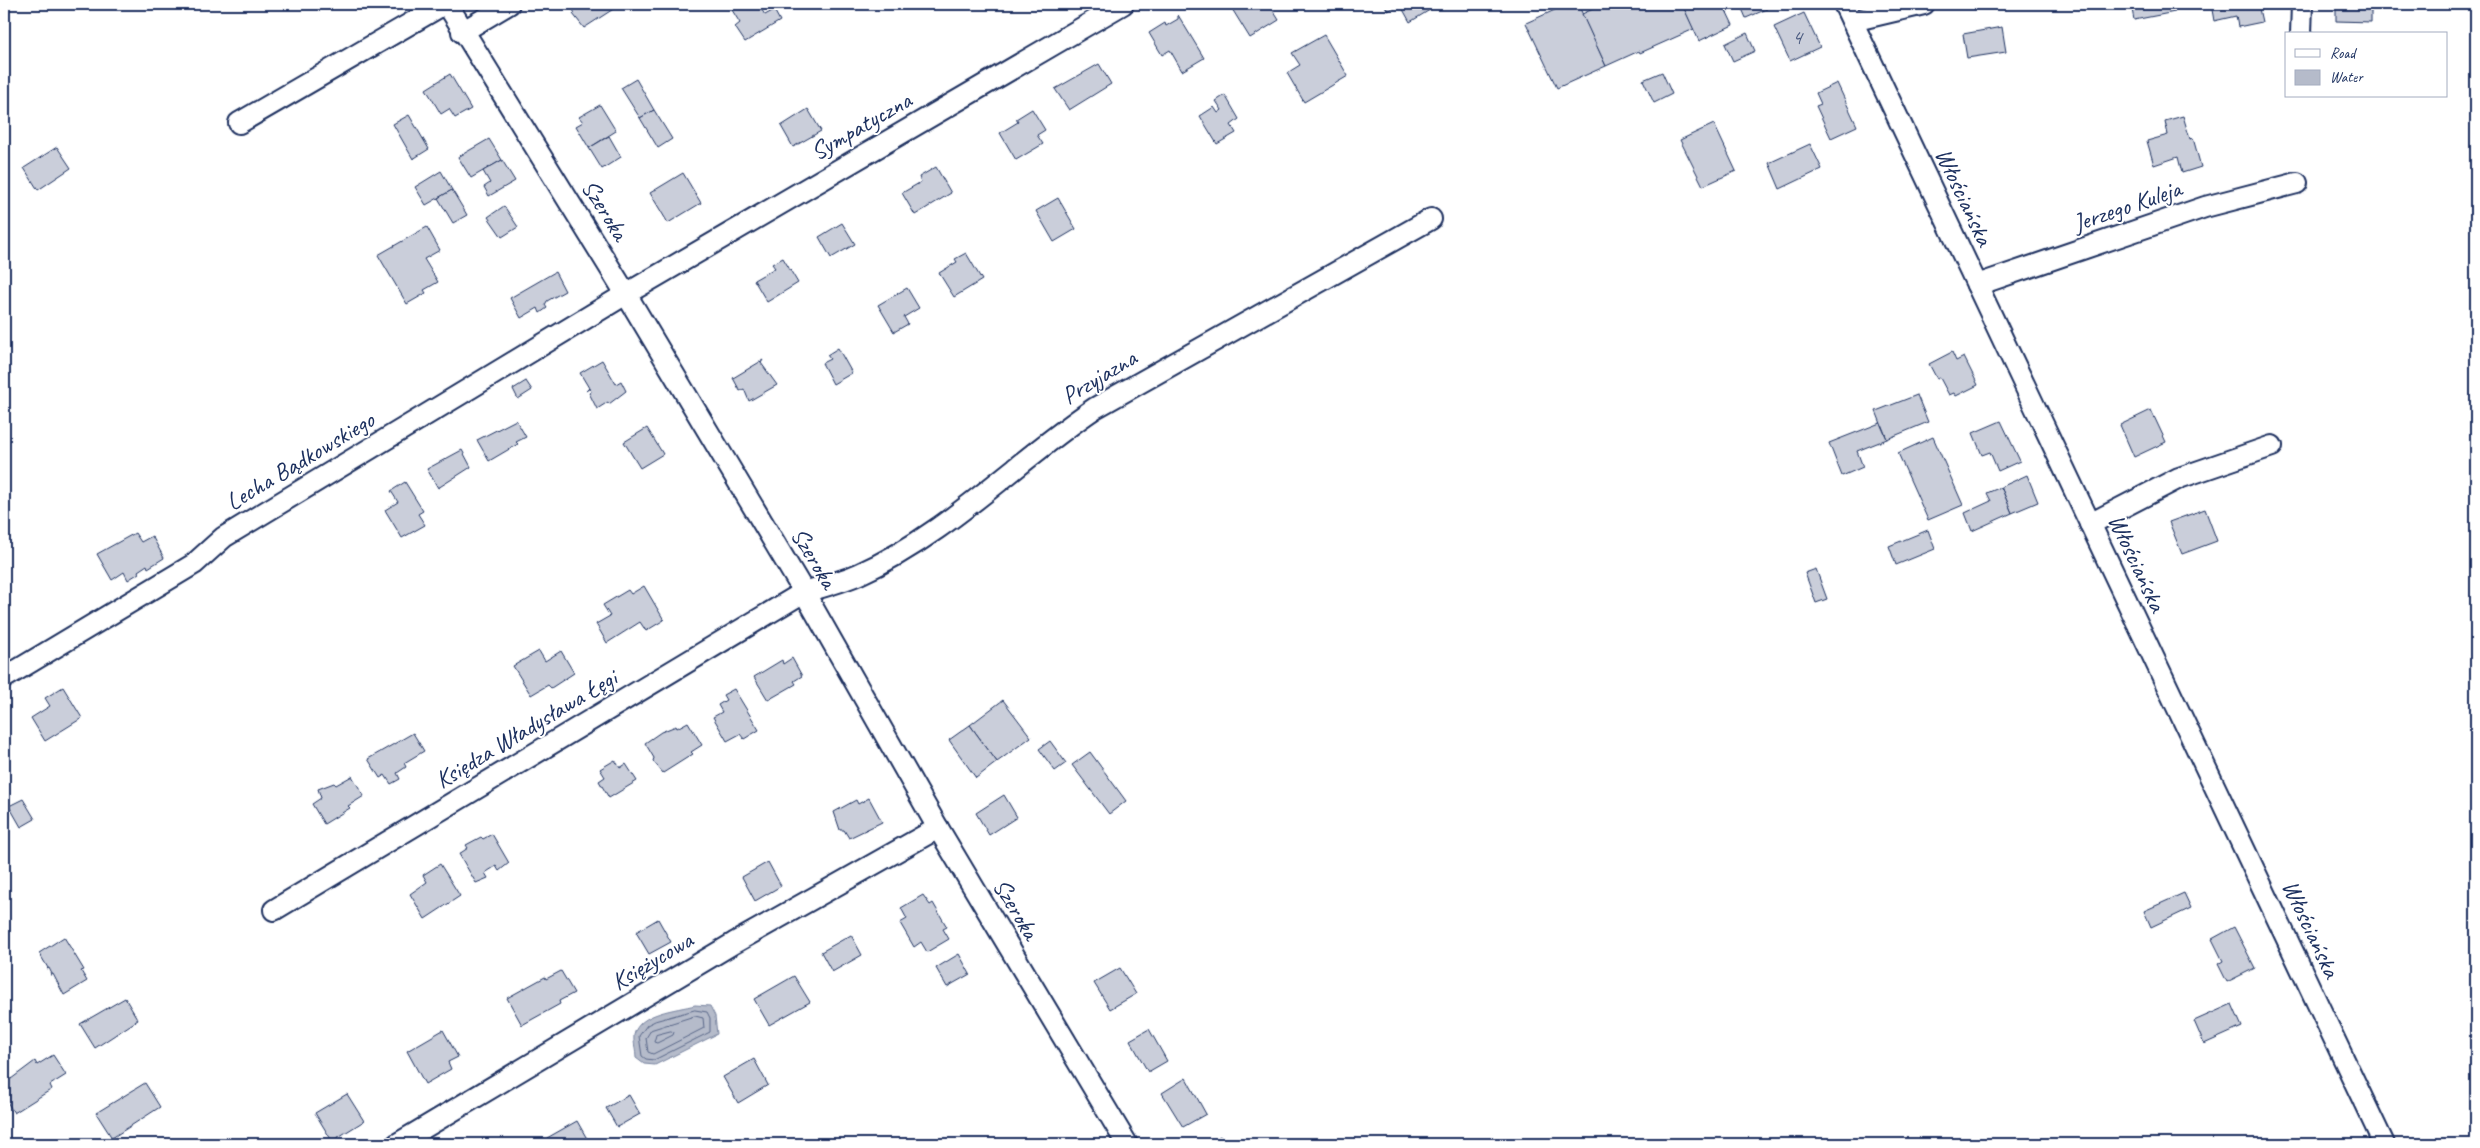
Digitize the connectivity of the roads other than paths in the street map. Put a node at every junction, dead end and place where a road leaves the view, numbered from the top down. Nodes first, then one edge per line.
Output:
1 (445, 4) edge
2 (509, 4) edge
3 (1123, 4) edge
4 (1924, 4) edge
5 (2302, 4) edge
6 (1848, 13) edge
7 (462, 32) junction
8 (2301, 32) edge
9 (239, 123) dead end
10 (2297, 183) dead end
11 (1430, 219) dead end
12 (1977, 285) junction
13 (626, 294) junction
14 (2272, 446) dead end
15 (2090, 524) junction
16 (804, 592) junction
17 (4, 678) edge
18 (938, 828) junction
19 (274, 910) dead end
20 (396, 1144) edge
21 (1127, 1144) edge
22 (2384, 1144) edge

1 - 7 street, Szeroka
1 - 9 street
2 - 7 street
3 - 13 street, Sympatyczna
4 - 6 street
5 - 8 street
6 - 12 street, Włościańska
7 - 13 street, Szeroka
10 - 12 street, Jerzego Kuleja
11 - 16 street, Przyjazna
12 - 15 street, Włościańska
13 - 16 street, Szeroka
13 - 17 street, Lecha Bądkowskiego
14 - 15 street
15 - 22 street, Włościańska
16 - 18 street, Szeroka
16 - 19 street, Księdza Władysława Łęgi
18 - 20 street, Księżycowa
18 - 21 street, Szeroka

